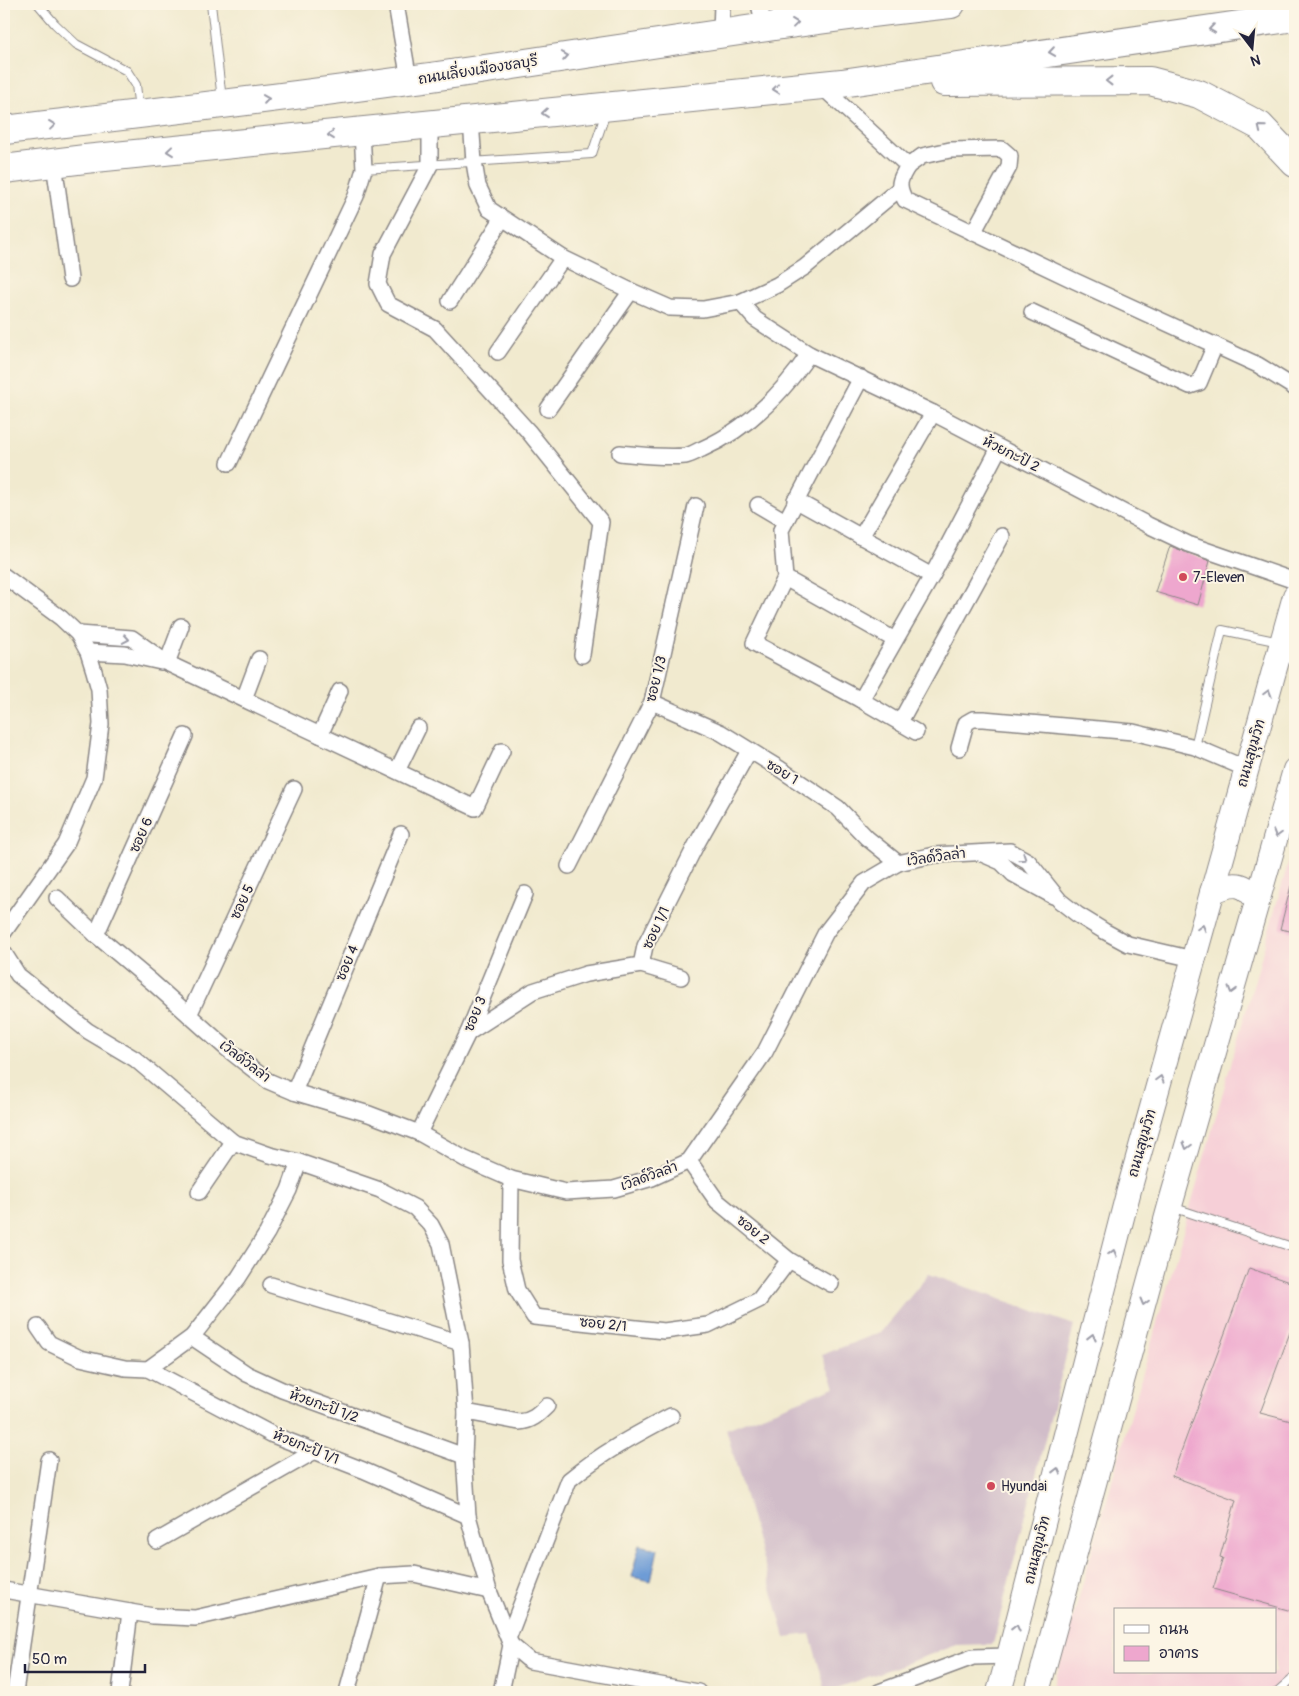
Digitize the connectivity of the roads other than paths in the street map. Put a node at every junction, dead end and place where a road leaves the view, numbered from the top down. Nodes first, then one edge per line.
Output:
1 (38, 4) edge
2 (211, 4) edge
3 (396, 4) edge
4 (722, 4) edge
5 (950, 4) edge
6 (889, 7) edge
7 (762, 15) edge
8 (1295, 17) edge
9 (721, 33) junction
10 (409, 80) junction
11 (831, 84) junction
12 (222, 104) junction
13 (609, 106) junction
14 (140, 114) junction
15 (471, 121) junction
16 (430, 125) junction
17 (4, 130) edge
18 (362, 132) junction
19 (474, 162) junction
20 (54, 163) junction
21 (1295, 163) edge
22 (430, 165) junction
23 (908, 166) junction
24 (4, 169) edge
25 (364, 169) junction
26 (899, 189) junction
27 (502, 219) junction
28 (973, 233) junction
29 (563, 258) junction
30 (70, 279) dead end
31 (631, 291) junction
32 (450, 301) dead end
33 (740, 302) junction
34 (1032, 312) dead end
35 (1215, 345) junction
36 (498, 352) dead end
37 (809, 354) junction
38 (861, 378) junction
39 (1295, 388) edge
40 (548, 409) dead end
41 (933, 413) junction
42 (999, 448) junction
43 (620, 453) dead end
44 (229, 463) dead end
45 (795, 500) junction
46 (696, 506) dead end
47 (758, 506) dead end
48 (785, 521) junction
49 (1002, 536) dead end
50 (861, 537) junction
51 (4, 576) edge
52 (932, 576) junction
53 (785, 578) junction
54 (1295, 581) edge
55 (1295, 596) edge
56 (181, 626) dead end
57 (78, 634) junction
58 (895, 640) junction
59 (1283, 642) junction
60 (88, 652) junction
61 (582, 655) dead end
62 (259, 658) dead end
63 (167, 663) junction
64 (340, 690) dead end
65 (244, 699) junction
66 (861, 700) junction
67 (652, 702) junction
68 (900, 722) junction
69 (418, 728) dead end
70 (916, 732) dead end
71 (320, 735) junction
72 (185, 736) dead end
73 (1196, 747) junction
74 (959, 748) dead end
75 (502, 751) dead end
76 (748, 751) junction
77 (1247, 769) junction
78 (1295, 770) edge
79 (397, 771) junction
80 (294, 789) dead end
81 (401, 834) dead end
82 (898, 863) junction
83 (569, 866) dead end
84 (1212, 892) junction
85 (525, 894) dead end
86 (57, 898) dead end
87 (1257, 902) junction
88 (4, 932) edge
89 (96, 935) junction
90 (4, 953) edge
91 (1193, 959) junction
92 (641, 965) junction
93 (680, 977) dead end
94 (189, 1015) junction
95 (468, 1033) junction
96 (294, 1092) junction
97 (419, 1133) junction
98 (233, 1142) junction
99 (689, 1161) junction
100 (299, 1162) junction
101 (511, 1179) junction
102 (199, 1192) dead end
103 (1170, 1207) junction
104 (1295, 1248) edge
105 (789, 1260) junction
106 (831, 1284) dead end
107 (270, 1285) dead end
108 (38, 1327) dead end
109 (192, 1338) junction
110 (462, 1343) junction
111 (148, 1369) junction
112 (547, 1406) dead end
113 (466, 1412) junction
114 (671, 1416) dead end
115 (315, 1451) junction
116 (464, 1456) junction
117 (49, 1460) dead end
118 (468, 1516) junction
119 (156, 1541) dead end
120 (379, 1576) junction
121 (4, 1590) edge
122 (490, 1591) junction
123 (30, 1594) junction
124 (130, 1612) junction
125 (510, 1641) junction
126 (1009, 1656) junction
127 (1295, 1676) edge
128 (15, 1692) edge
129 (120, 1692) edge
130 (347, 1692) edge
131 (501, 1692) edge
132 (698, 1692) edge
133 (879, 1692) edge
134 (999, 1692) edge
135 (1037, 1692) edge
136 (1277, 1692) edge

1 - 14 lane
2 - 12 lane
3 - 10 street
4 - 9 street
5 - 6 highway, ถนนเลี่ยงเมืองชลบุรี
7 -> 6 highway, ถนนเลี่ยงเมืองชลบุรี
7 - 9 highway, ถนนเลี่ยงเมืองชลบุรี
8 -> 11 highway
10 -> 9 highway, ถนนเลี่ยงเมืองชลบุรี
12 -> 10 highway, ถนนเลี่ยงเมืองชลบุรี
11 -> 13 highway
21 -> 11 highway
11 - 23 street
12 - 14 highway, ถนนเลี่ยงเมืองชลบุรี
13 -> 15 highway
13 - 19 lane
17 -> 14 highway, ถนนเลี่ยงเมืองชลบุรี
15 - 16 highway
15 - 19 street
16 - 18 highway
16 - 22 street
18 -> 20 highway
18 - 25 street
19 - 22 lane
19 - 27 street
20 - 24 highway
20 - 30 street
22 - 25 lane
22 - 61 street
23 - 26 street
23 - 28 street
25 - 44 street
26 - 28 street
26 - 33 street
27 - 29 street
27 - 32 street
28 - 35 street
29 - 31 street
29 - 36 street
31 - 33 street
31 - 40 street
33 - 37 street, ห้วยกะปิ 2
34 - 35 street
35 - 39 street
37 - 38 street, ห้วยกะปิ 2
37 - 43 street
38 - 41 street, ห้วยกะปิ 2
38 - 45 street
41 - 42 street, ห้วยกะปิ 2
41 - 50 street
42 - 52 street
42 - 54 street, ห้วยกะปิ 2
45 - 48 street
45 - 50 street
46 - 67 street, ซอย 1/3
47 - 48 street
48 - 53 street
49 - 68 street
50 - 52 street
51 - 57 street
52 - 58 street
53 - 58 street
53 - 66 street
55 - 59 main road, ถนนสุขุมวิท
56 - 63 street
57 - 60 street
57 -> 63 street
58 - 66 street
59 - 73 lane
77 -> 59 main road, ถนนสุขุมวิท
60 - 63 street
60 - 88 street
62 - 65 street
63 - 65 street
64 - 71 street
65 - 71 street
66 - 68 street
67 - 76 street, ซอย 1
67 - 83 street, ซอย 1/3
68 - 70 street
69 - 79 street
71 - 79 street
72 - 89 street, ซอย 6
73 - 74 street
73 - 77 street
75 - 79 street
76 - 82 street, ซอย 1
76 - 92 street, ซอย 1/1
77 - 84 main road, ถนนสุขุมวิท
78 -> 87 main road
80 - 94 street, ซอย 5
81 - 96 street, ซอย 4
82 - 91 street, เวิลด์วิลล่า
82 - 99 street, เวิลด์วิลล่า
84 - 87 main road
91 -> 84 main road, ถนนสุขุมวิท
85 - 95 street, ซอย 3
86 - 89 street, เวิลด์วิลล่า
87 -> 103 main road
89 - 94 street, เวิลด์วิลล่า
90 - 98 street
126 -> 91 main road, ถนนสุขุมวิท
92 - 93 street
92 - 95 street, ซอย 1/1
94 - 96 street, เวิลด์วิลล่า
95 - 97 street, ซอย 3
96 - 97 street, เวิลด์วิลล่า
97 - 101 street, เวิลด์วิลล่า
98 - 100 street
98 - 102 street
99 - 101 street, เวิลด์วิลล่า
99 - 105 street, ซอย 2
100 - 109 street
100 - 110 street
101 - 105 street, ซอย 2/1
103 - 104 lane
103 -> 135 main road
105 - 106 street, ซอย 2
107 - 110 street
108 - 111 street
109 - 111 street
109 - 116 street, ห้วยกะปิ 1/2
110 - 113 street
111 - 115 street, ห้วยกะปิ 1/1
112 - 113 street
113 - 116 street
114 - 125 street
115 - 118 street, ห้วยกะปิ 1/1
115 - 119 street
116 - 118 street
117 - 123 street
118 - 122 street
120 - 122 street
120 - 124 street
120 - 130 street
121 - 123 street
122 - 125 street
123 - 124 street
123 - 128 street
124 - 129 street
125 - 131 street
125 - 132 street
126 - 133 street
126 - 134 main road, ถนนสุขุมวิท
127 - 136 lane

